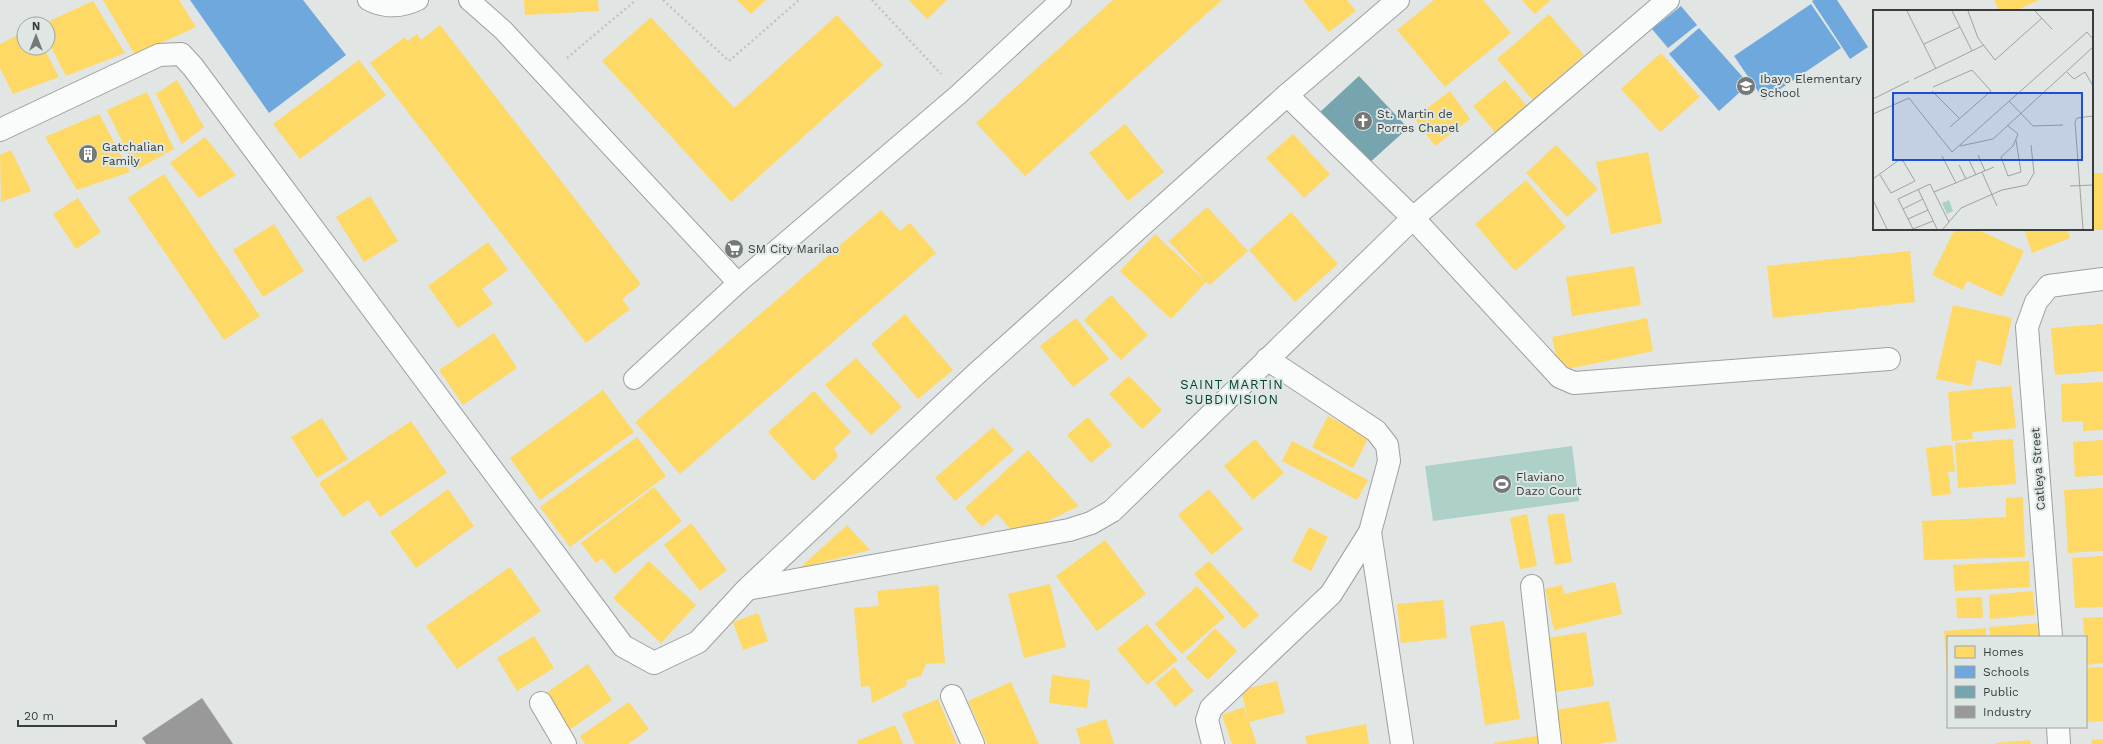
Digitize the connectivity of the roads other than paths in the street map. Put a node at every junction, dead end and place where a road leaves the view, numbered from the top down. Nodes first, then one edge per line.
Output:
1 (368, 0) edge
2 (418, 0) edge
3 (469, 0) edge
4 (1061, 0) edge
5 (1398, 0) edge
6 (1668, 0) edge
7 (1286, 95) junction
8 (0, 130) edge
9 (1412, 218) junction
10 (2103, 279) edge
11 (738, 283) junction
12 (1267, 359) junction
13 (1888, 359) dead end
14 (634, 379) dead end
15 (1370, 532) junction
16 (1532, 586) dead end
17 (747, 590) junction
18 (2051, 636) edge
19 (952, 696) dead end
20 (541, 703) dead end
21 (2058, 728) edge
22 (565, 744) edge
23 (973, 744) edge
24 (1213, 744) edge
25 (1402, 744) edge
26 (1550, 744) edge
27 (2059, 744) edge

1 - 2 lane
3 - 11 lane
4 - 11 lane
5 - 7 street
6 - 9 street
7 - 9 street
7 - 17 street
8 - 17 street
9 - 12 street
9 - 13 street
10 - 18 street, Catleya Street
11 - 14 lane
12 - 15 street
12 - 17 street
15 - 24 street
15 - 25 street
16 - 26 street
19 - 23 street
20 - 22 street
21 - 27 street

